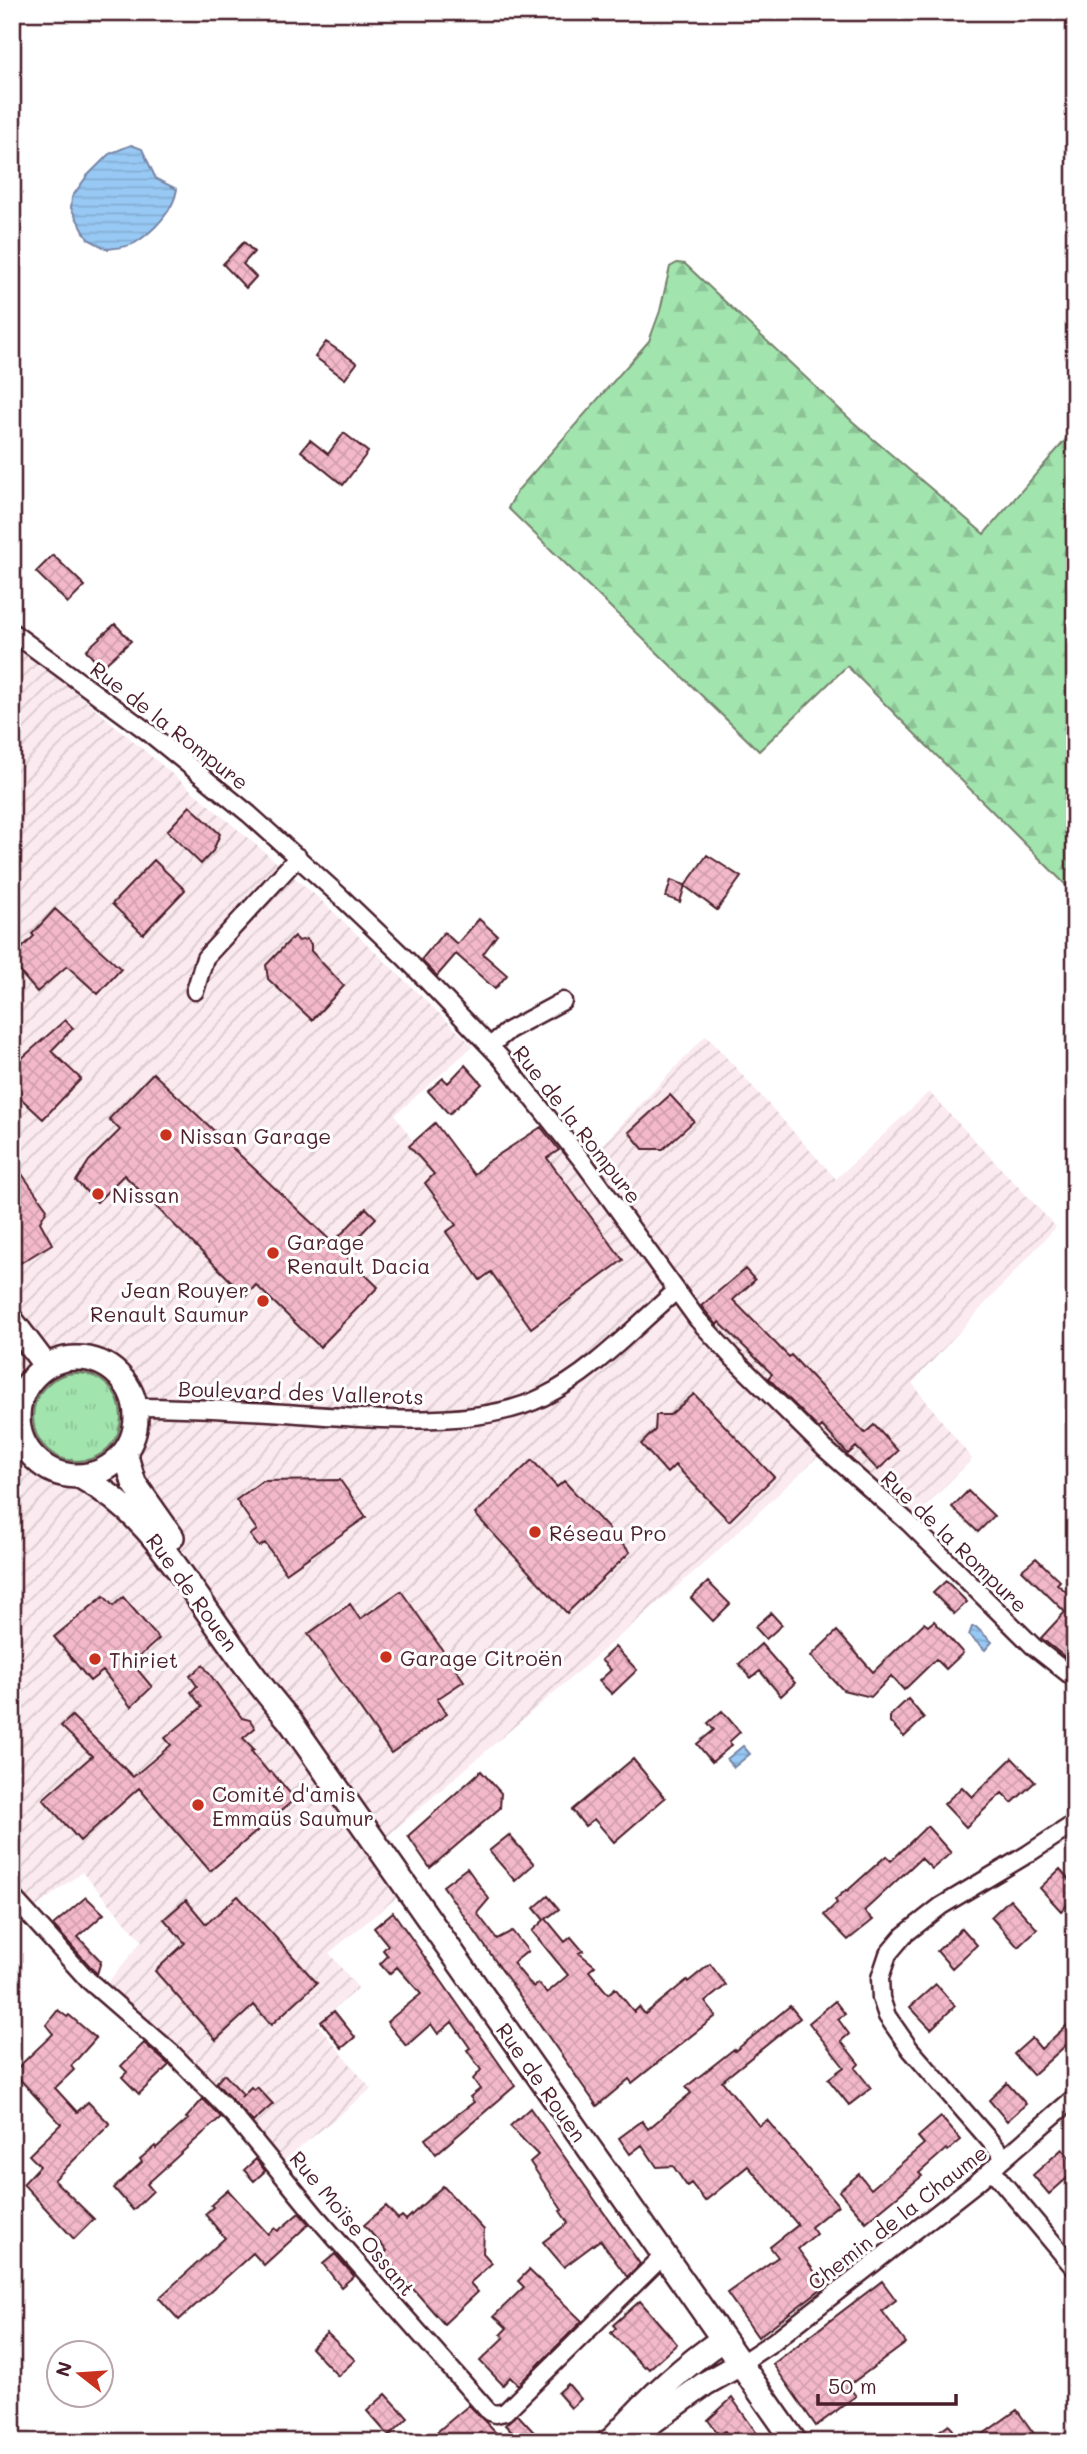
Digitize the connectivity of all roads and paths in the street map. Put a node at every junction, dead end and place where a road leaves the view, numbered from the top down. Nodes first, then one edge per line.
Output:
1 (12, 632) edge
2 (298, 857) junction
3 (195, 991) dead end
4 (563, 1001) dead end
5 (490, 1046) junction
6 (676, 1291) junction
7 (12, 1321) edge
8 (46, 1366) junction
9 (136, 1407) junction
10 (15, 1413) edge
11 (125, 1453) junction
12 (81, 1477) junction
13 (1075, 1679) edge
14 (290, 1721) junction
15 (1075, 1823) edge
16 (12, 1896) edge
17 (1075, 2097) edge
18 (1005, 2158) junction
19 (992, 2170) junction
20 (664, 2255) junction
21 (1075, 2269) edge
22 (723, 2339) junction
23 (740, 2364) junction
24 (610, 2441) edge
25 (795, 2442) edge

1 - 2 street, Rue de la Rompure
2 - 3 street
2 - 5 street, Rue de la Rompure
4 - 5 street
5 - 6 street, Rue de la Rompure
6 - 9 street, Boulevard des Vallerots
6 - 13 street, Rue de la Rompure
7 - 8 main road
8 - 9 main road
8 - 10 main road
9 - 11 main road
10 - 12 main road
11 - 12 main road
11 - 14 main road, Rue de Rouen
12 - 14 main road, Rue de Rouen
14 - 20 main road, Rue de Rouen
15 - 18 street
16 - 20 street, Rue Moïse Ossant
17 - 18 street, Chemin de la Chaume
18 - 19 street, Chemin de la Chaume
19 - 21 street
19 - 23 street, Chemin de la Chaume
20 - 22 main road, Rue de Rouen
22 - 23 main road, Rue de Rouen
22 - 24 main road
23 - 24 main road
23 - 25 main road, Rue de Rouen

